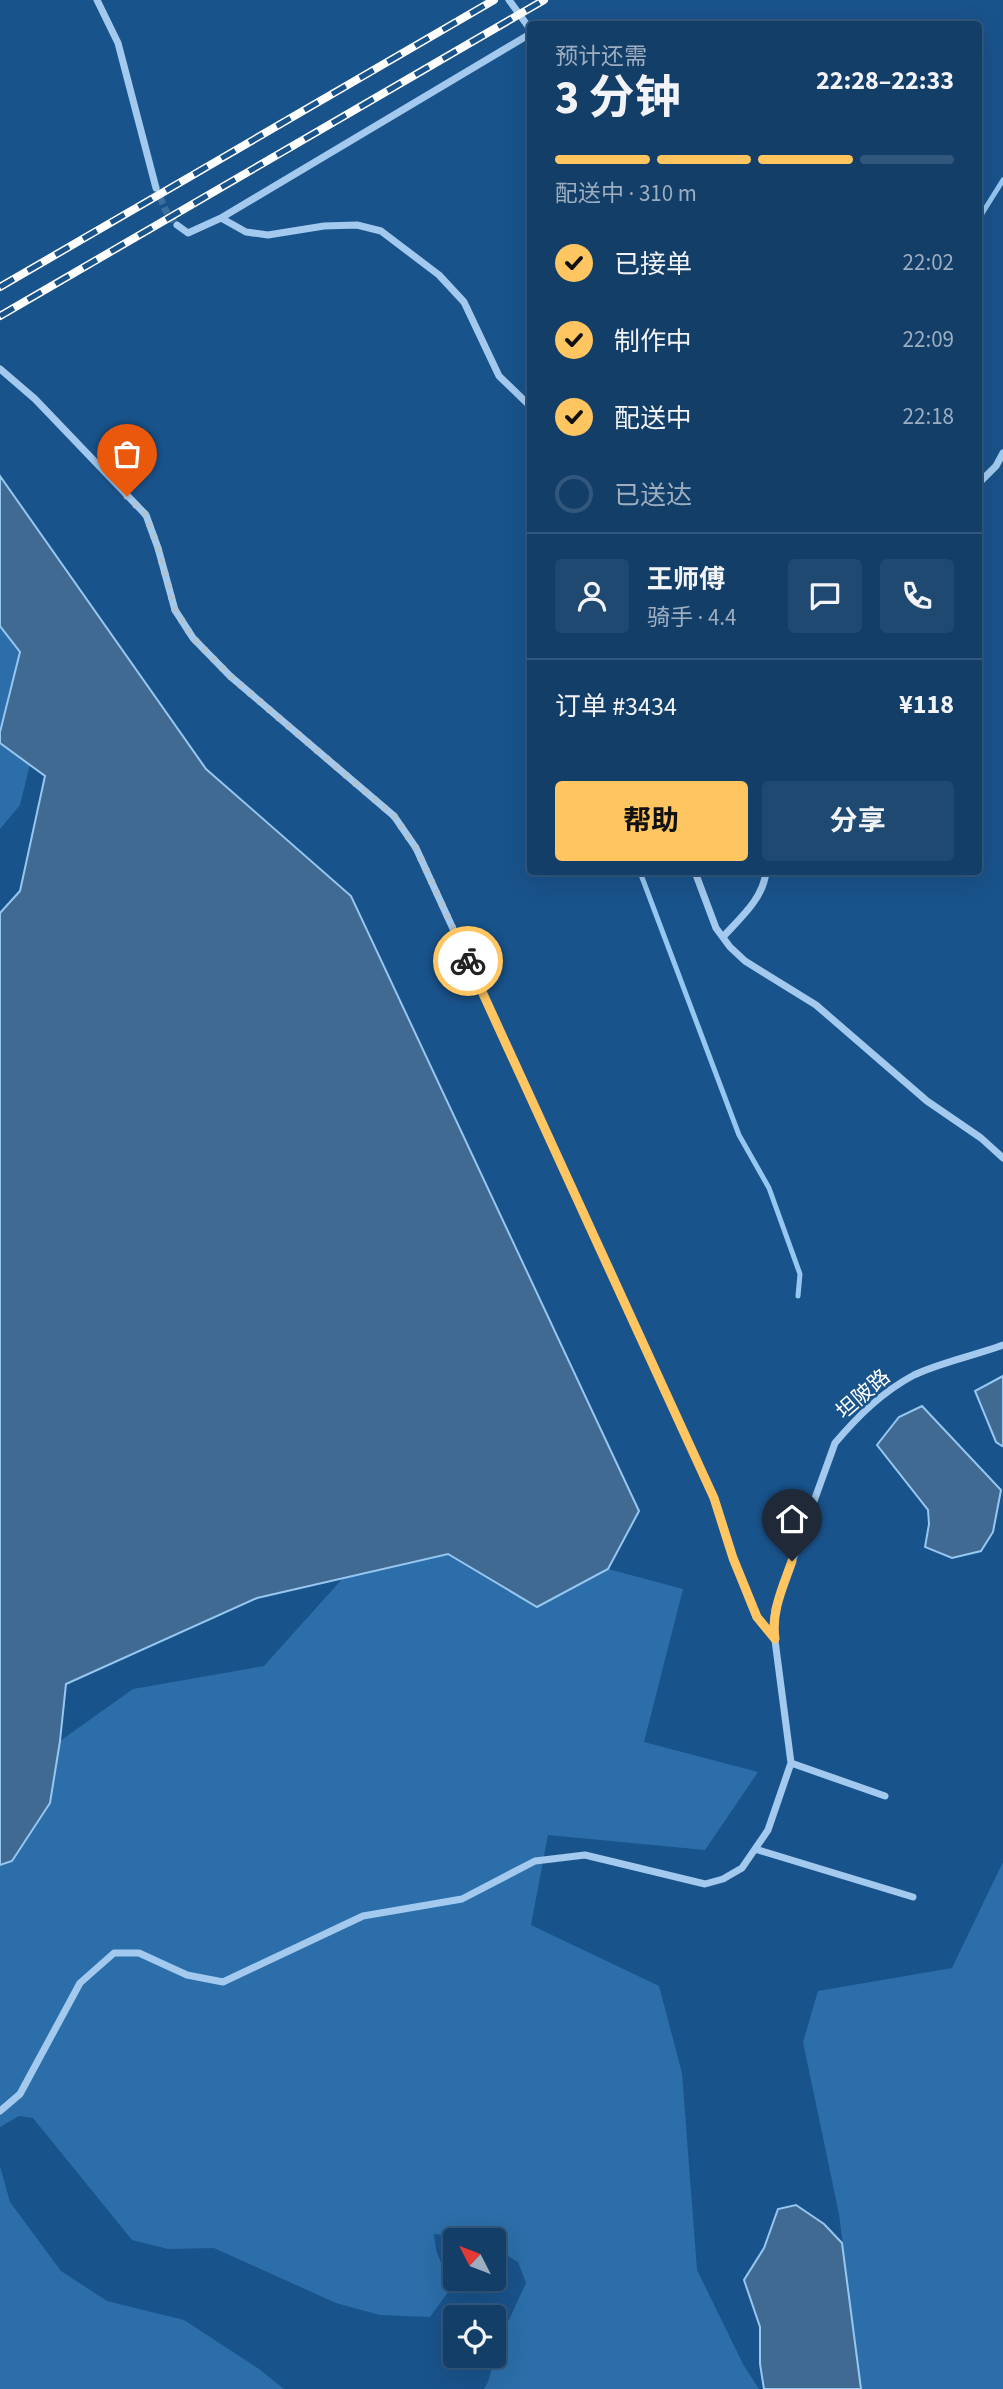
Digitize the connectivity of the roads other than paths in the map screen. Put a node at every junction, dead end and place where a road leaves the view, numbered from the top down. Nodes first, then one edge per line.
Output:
1 (97, 0) edge
2 (509, 0) edge
3 (527, 27) edge
4 (527, 33) edge
5 (156, 188) tunnel mouth
6 (221, 218) junction
7 (177, 225) dead end
8 (0, 369) edge
9 (527, 403) edge
10 (1003, 453) edge
11 (982, 480) edge
12 (696, 875) edge
13 (766, 875) edge
14 (723, 937) junction
15 (1003, 1158) edge
16 (1003, 1345) edge
17 (775, 1639) junction
18 (791, 1763) junction
19 (885, 1796) dead end
20 (755, 1849) junction
21 (913, 1897) dead end
22 (0, 2111) edge

1 - 5 street
2 - 3 street
4 - 6 street
6 - 7 street
6 - 9 street
8 - 17 street
10 - 11 street
12 - 14 street
13 - 14 street
14 - 15 street
16 - 17 street, 坦陂路
17 - 18 street, 坦陂路
18 - 19 street
18 - 20 street
20 - 21 street
20 - 22 street

